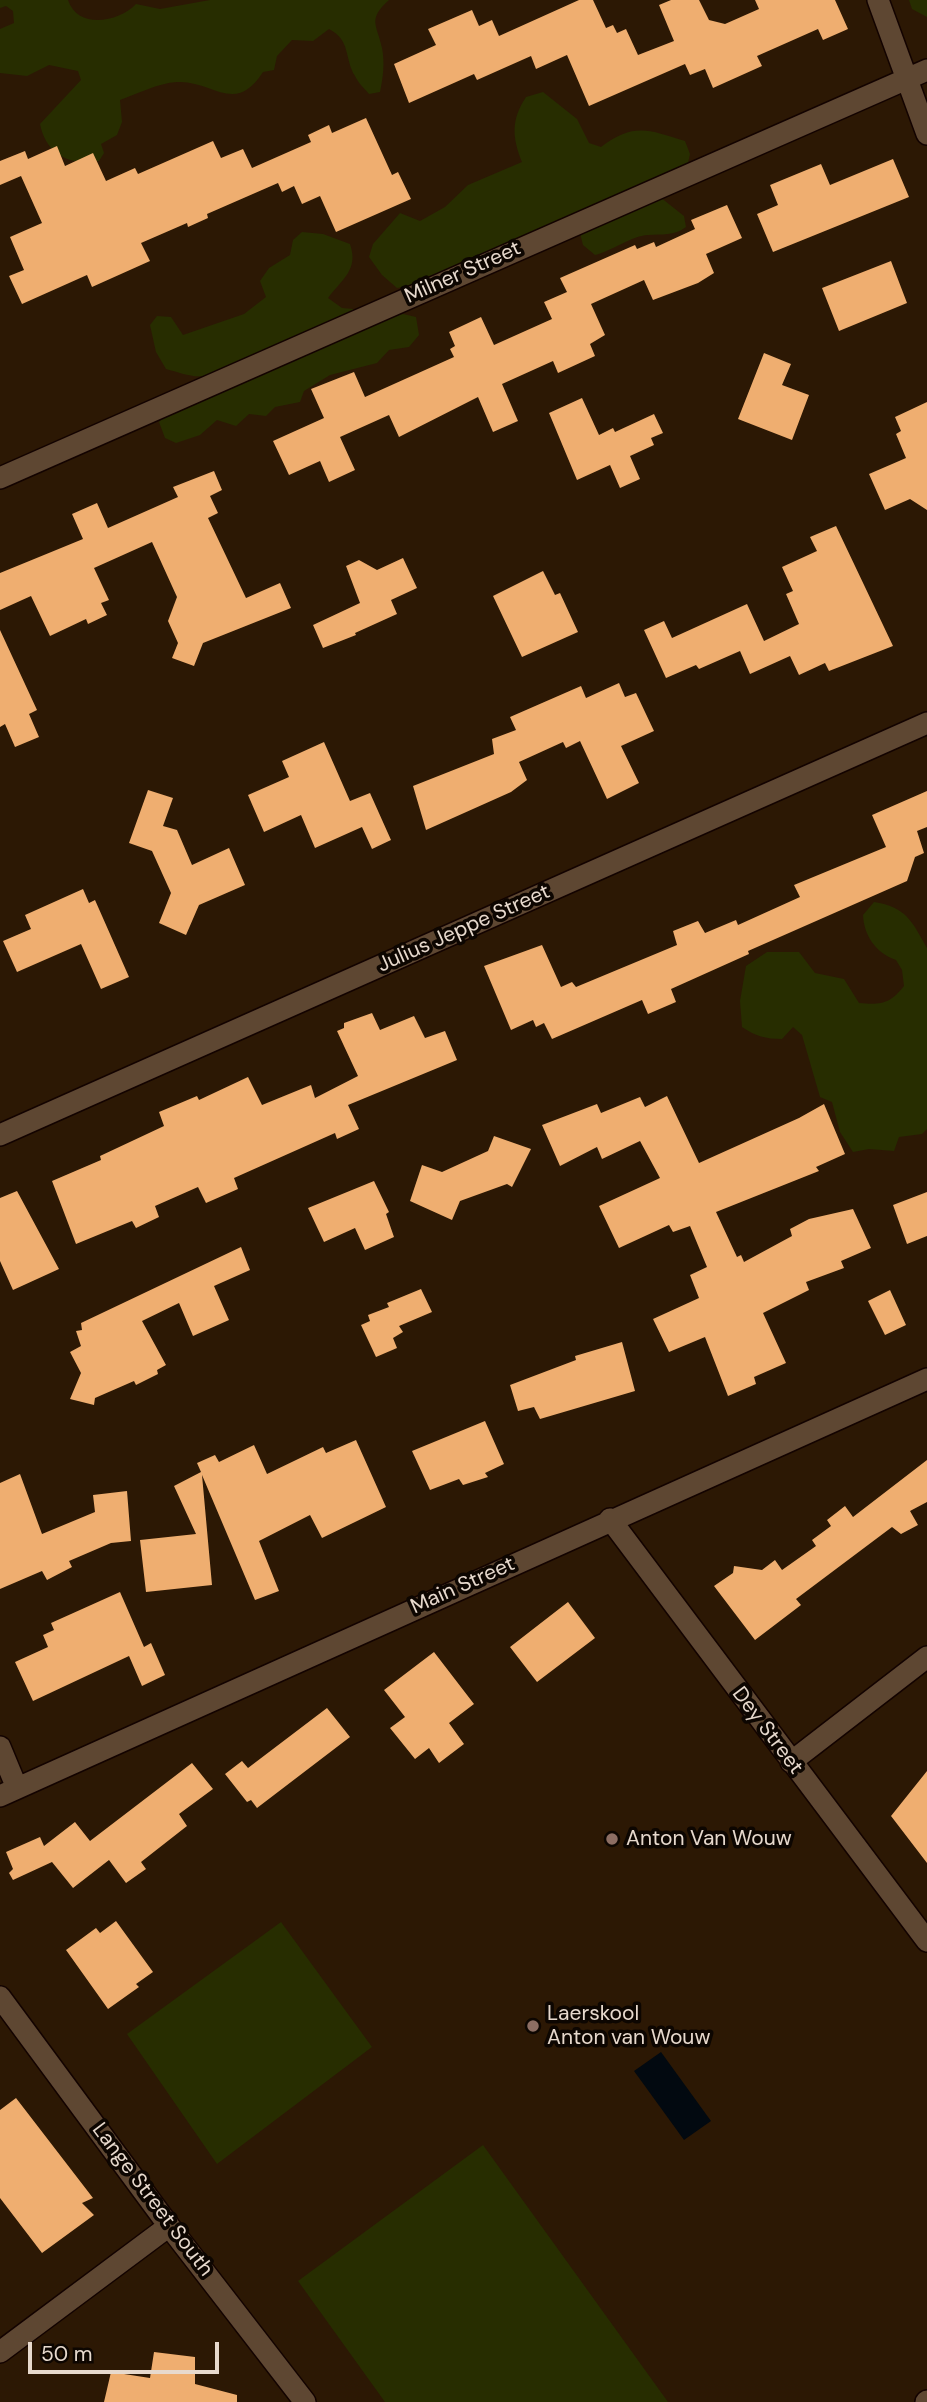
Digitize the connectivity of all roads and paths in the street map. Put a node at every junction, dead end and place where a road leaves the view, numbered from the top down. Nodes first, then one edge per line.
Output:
1 (878, 0) edge
2 (927, 70) edge
3 (906, 79) junction
4 (927, 134) edge
5 (0, 478) edge
6 (927, 723) edge
7 (0, 1135) edge
8 (927, 1379) edge
9 (610, 1519) junction
10 (927, 1657) edge
11 (0, 1748) edge
12 (791, 1762) junction
13 (9, 1792) edge
14 (927, 1941) edge
15 (0, 1997) edge
16 (169, 2226) junction
17 (0, 2352) edge
18 (305, 2402) edge

1 - 3 street
2 - 3 street, Milner Street
3 - 4 street
3 - 5 street, Milner Street
6 - 7 street, Julius Jeppe Street
8 - 9 street, Main Street
9 - 12 street, Dey Street
9 - 13 street, Main Street
10 - 12 street
11 - 13 street
12 - 14 street, Dey Street
15 - 16 street, Lange Street South
16 - 17 street
16 - 18 street, Lange Street South

